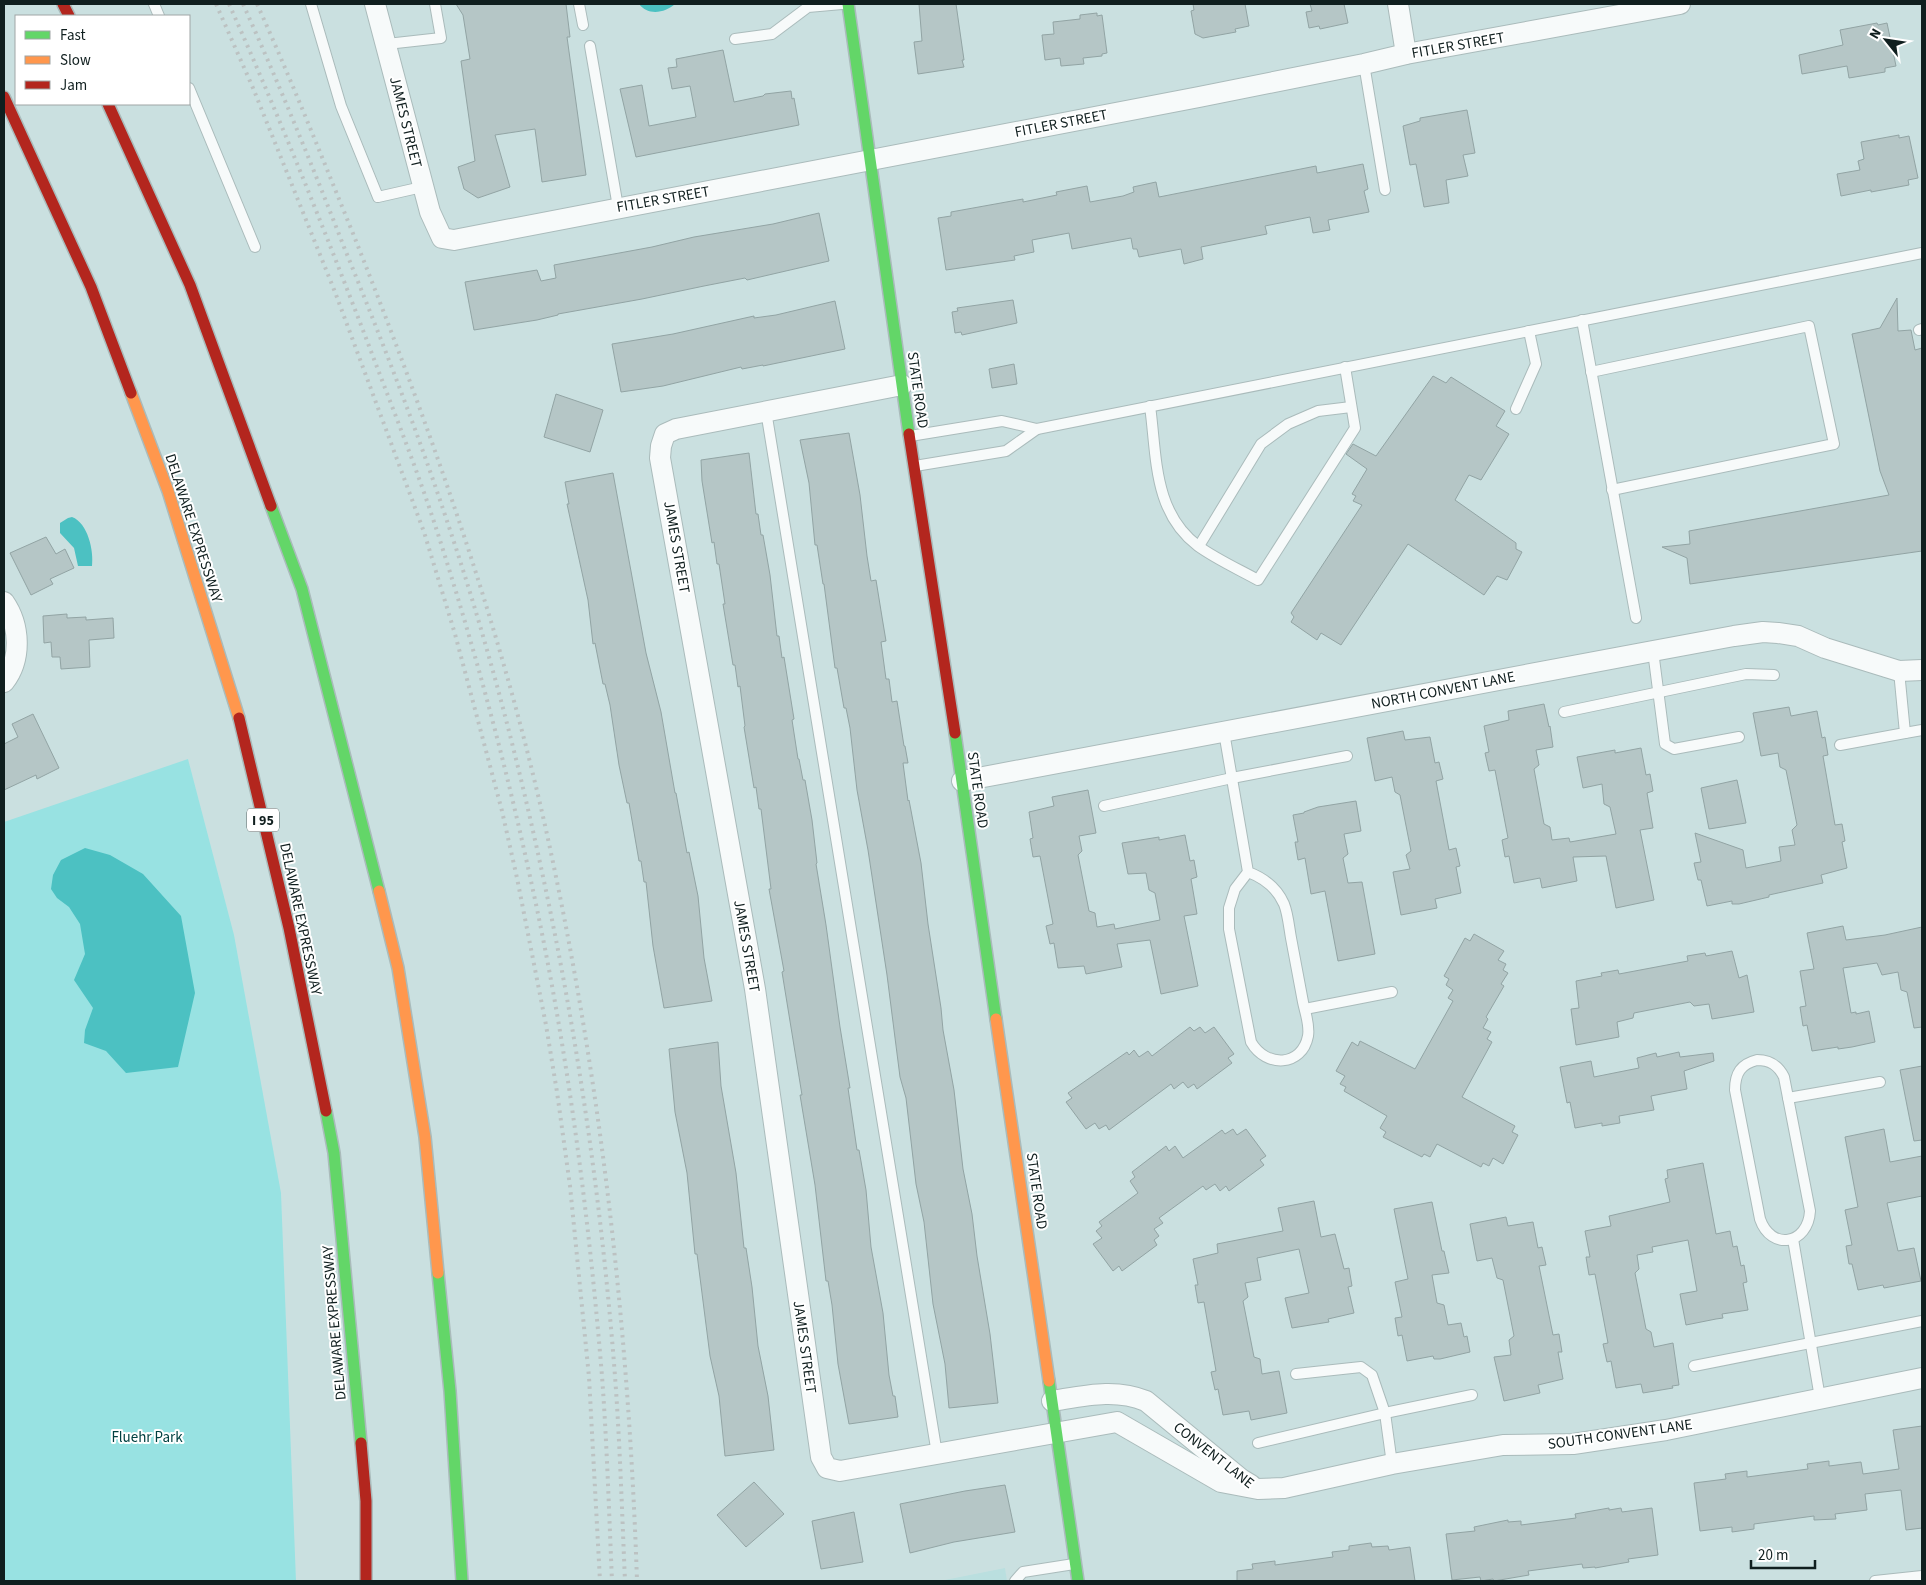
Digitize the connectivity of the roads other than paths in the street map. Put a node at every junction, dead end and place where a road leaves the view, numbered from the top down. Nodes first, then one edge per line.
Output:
1 (311, 4) edge
2 (375, 4) edge
3 (435, 4) edge
4 (580, 4) edge
5 (842, 4) edge
6 (848, 4) edge
7 (1398, 4) edge
8 (1680, 4) edge
9 (583, 26) dead end
10 (735, 39) dead end
11 (387, 44) junction
12 (590, 46) dead end
13 (1406, 54) junction
14 (1364, 64) junction
15 (190, 90) edge
16 (4, 97) edge
17 (108, 105) edge
18 (871, 161) junction
19 (422, 187) junction
20 (1385, 190) dead end
21 (618, 207) junction
22 (442, 238) joint
23 (255, 247) dead end
24 (1922, 252) edge
25 (1582, 320) junction
26 (1529, 331) junction
27 (1345, 367) junction
28 (1591, 372) junction
29 (902, 385) junction
30 (1150, 406) junction
31 (1351, 407) junction
32 (1516, 409) dead end
33 (766, 411) junction
34 (1037, 429) junction
35 (909, 436) junction
36 (914, 466) junction
37 (1612, 490) junction
38 (1199, 546) junction
39 (4, 602) edge
40 (1636, 618) dead end
41 (1653, 651) junction
42 (1922, 670) edge
43 (1899, 671) junction
44 (1774, 675) dead end
45 (4, 682) edge
46 (1659, 692) junction
47 (1564, 712) dead end
48 (1922, 730) edge
49 (1224, 732) junction
50 (1906, 733) junction
51 (1738, 737) dead end
52 (1840, 745) dead end
53 (1347, 756) dead end
54 (1232, 778) junction
55 (962, 781) junction
56 (1104, 806) dead end
57 (1248, 872) junction
58 (1392, 992) dead end
59 (1305, 1010) junction
60 (1880, 1082) dead end
61 (1788, 1098) junction
62 (1793, 1239) junction
63 (1922, 1321) edge
64 (1811, 1344) junction
65 (1694, 1366) dead end
66 (1296, 1374) dead end
67 (1922, 1378) edge
68 (1472, 1395) dead end
69 (1820, 1398) junction
70 (1052, 1401) junction
71 (1385, 1413) junction
72 (1056, 1432) junction
73 (1258, 1443) dead end
74 (937, 1454) junction
75 (1392, 1464) junction
76 (1258, 1489) junction
77 (1075, 1564) junction
78 (1922, 1576) edge
79 (366, 1581) edge
80 (462, 1581) edge
81 (1015, 1581) edge
82 (1078, 1581) edge
83 (1875, 1581) edge

1 - 19 lane
2 - 11 street, JAMES STREET
3 - 11 lane
4 - 9 lane
5 - 10 lane
6 - 18 main road, STATE ROAD
7 - 13 street
8 - 13 street, FITLER STREET
11 - 19 street, JAMES STREET
12 - 21 lane
13 - 14 street, FITLER STREET
14 - 18 street, FITLER STREET
14 - 20 lane
15 - 23 lane
16 - 79 main road, DELAWARE EXPRESSWAY / I 95
17 - 80 main road
18 - 21 street, FITLER STREET
18 - 29 main road, STATE ROAD
19 - 22 street, JAMES STREET
21 - 22 street, FITLER STREET
24 - 25 lane
25 - 26 lane
25 - 28 lane
26 - 27 lane
26 - 32 lane
27 - 30 lane
27 - 31 lane
28 - 37 lane
28 - 37 lane
29 - 33 street, JAMES STREET
29 - 35 main road, STATE ROAD
30 - 34 lane
30 - 38 lane
31 - 38 lane
31 - 38 lane
33 - 74 lane
33 - 74 street, JAMES STREET
34 - 35 lane
34 - 36 lane
35 - 36 main road, STATE ROAD
36 - 55 main road, STATE ROAD
37 - 40 lane
39 - 45 street
41 - 43 street, NORTH CONVENT LANE
41 - 46 lane
41 - 49 street, NORTH CONVENT LANE
42 - 43 street, NORTH CONVENT LANE
43 - 50 lane
44 - 46 lane
46 - 47 lane
46 - 51 lane
48 - 50 lane
49 - 54 lane
49 - 55 street, NORTH CONVENT LANE
50 - 52 lane
53 - 54 lane
54 - 56 lane
54 - 57 lane
55 - 70 main road, STATE ROAD
57 - 59 lane
57 - 59 lane
58 - 59 lane
60 - 61 lane
61 - 62 lane
61 - 62 lane
62 - 64 lane
63 - 64 lane
64 - 65 lane
64 - 69 lane
66 - 71 lane
67 - 69 street, SOUTH CONVENT LANE
68 - 71 lane
69 - 75 street, SOUTH CONVENT LANE
70 - 72 main road, STATE ROAD
70 - 76 street, CONVENT LANE
71 - 73 lane
71 - 75 lane
72 - 74 street, JAMES STREET
72 - 76 street, CONVENT LANE
72 - 77 main road, STATE ROAD
75 - 76 street, SOUTH CONVENT LANE
77 - 81 lane
77 - 82 main road, STATE ROAD
78 - 83 lane

